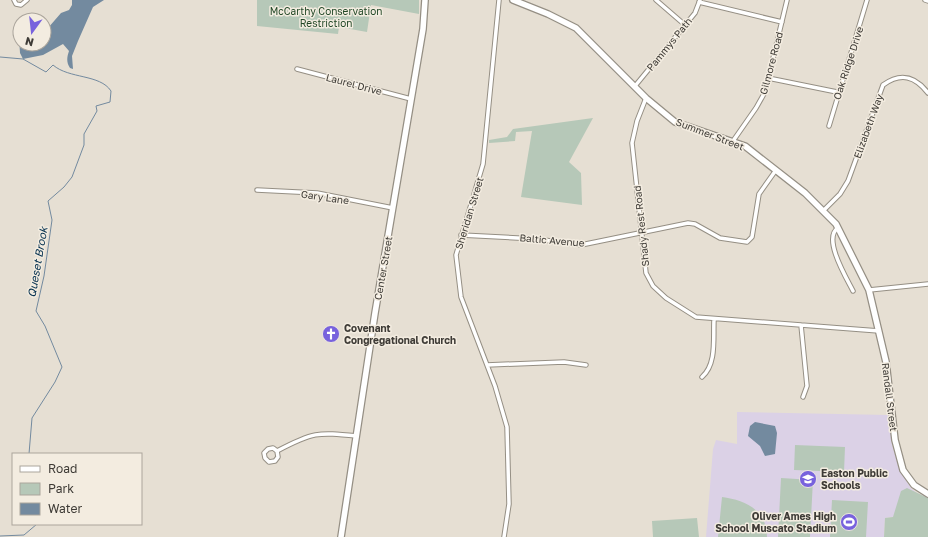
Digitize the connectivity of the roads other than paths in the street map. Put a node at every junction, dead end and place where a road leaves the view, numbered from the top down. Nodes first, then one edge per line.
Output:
1 (14, 0) edge
2 (27, 0) edge
3 (425, 0) edge
4 (499, 0) edge
5 (514, 0) edge
6 (656, 0) edge
7 (787, 0) edge
8 (867, 0) edge
9 (925, 0) edge
10 (700, 1) edge
11 (928, 1) edge
12 (782, 22) junction
13 (685, 25) junction
14 (297, 69) dead end
15 (768, 78) junction
16 (635, 86) junction
17 (837, 92) junction
18 (928, 92) edge
19 (646, 98) junction
20 (410, 99) junction
21 (829, 126) dead end
22 (733, 141) junction
23 (776, 170) junction
24 (257, 190) dead end
25 (393, 208) junction
26 (824, 210) junction
27 (838, 228) junction
28 (642, 232) junction
29 (461, 235) junction
30 (928, 284) edge
31 (869, 290) junction
32 (853, 291) dead end
33 (714, 320) junction
34 (801, 325) junction
35 (880, 331) junction
36 (586, 365) dead end
37 (487, 366) junction
38 (702, 377) dead end
39 (803, 397) dead end
40 (357, 436) junction
41 (277, 451) junction
42 (928, 494) edge
43 (341, 537) edge
44 (504, 537) edge

1 - 2 street
3 - 20 street, Center Street
4 - 29 street, Sheridan Street
5 - 16 street, Summer Street
6 - 13 street
7 - 12 street, Gilmore Road
8 - 17 street, Oak Ridge Drive
9 - 11 street
10 - 12 street
10 - 13 street, Pammys Path
12 - 15 street, Gilmore Road
13 - 16 street, Pammys Path
14 - 20 street, Laurel Drive
15 - 17 street
15 - 22 street, Gilmore Road
16 - 19 street, Summer Street
17 - 21 street, Oak Ridge Drive
18 - 26 street, Elizabeth Way
19 - 22 street, Summer Street
19 - 28 street, Shady Rest Road
20 - 25 street, Center Street
22 - 23 street, Summer Street
23 - 26 street, Summer Street
23 - 28 street, Baltic Avenue
24 - 25 street, Gary Lane
25 - 40 street, Center Street
26 - 27 street, Summer Street
27 - 31 street, Summer Street
27 - 32 street
28 - 29 street, Baltic Avenue
28 - 33 street, Shady Rest Road
29 - 37 street, Sheridan Street
30 - 31 street
31 - 35 street, Randall Street
33 - 34 street, Shady Rest Road
33 - 38 street
34 - 35 street, Shady Rest Road
34 - 39 street
35 - 42 street, Randall Street
36 - 37 street
37 - 44 street, Sheridan Street
40 - 41 street
40 - 43 street, Center Street
41 - 41 street

